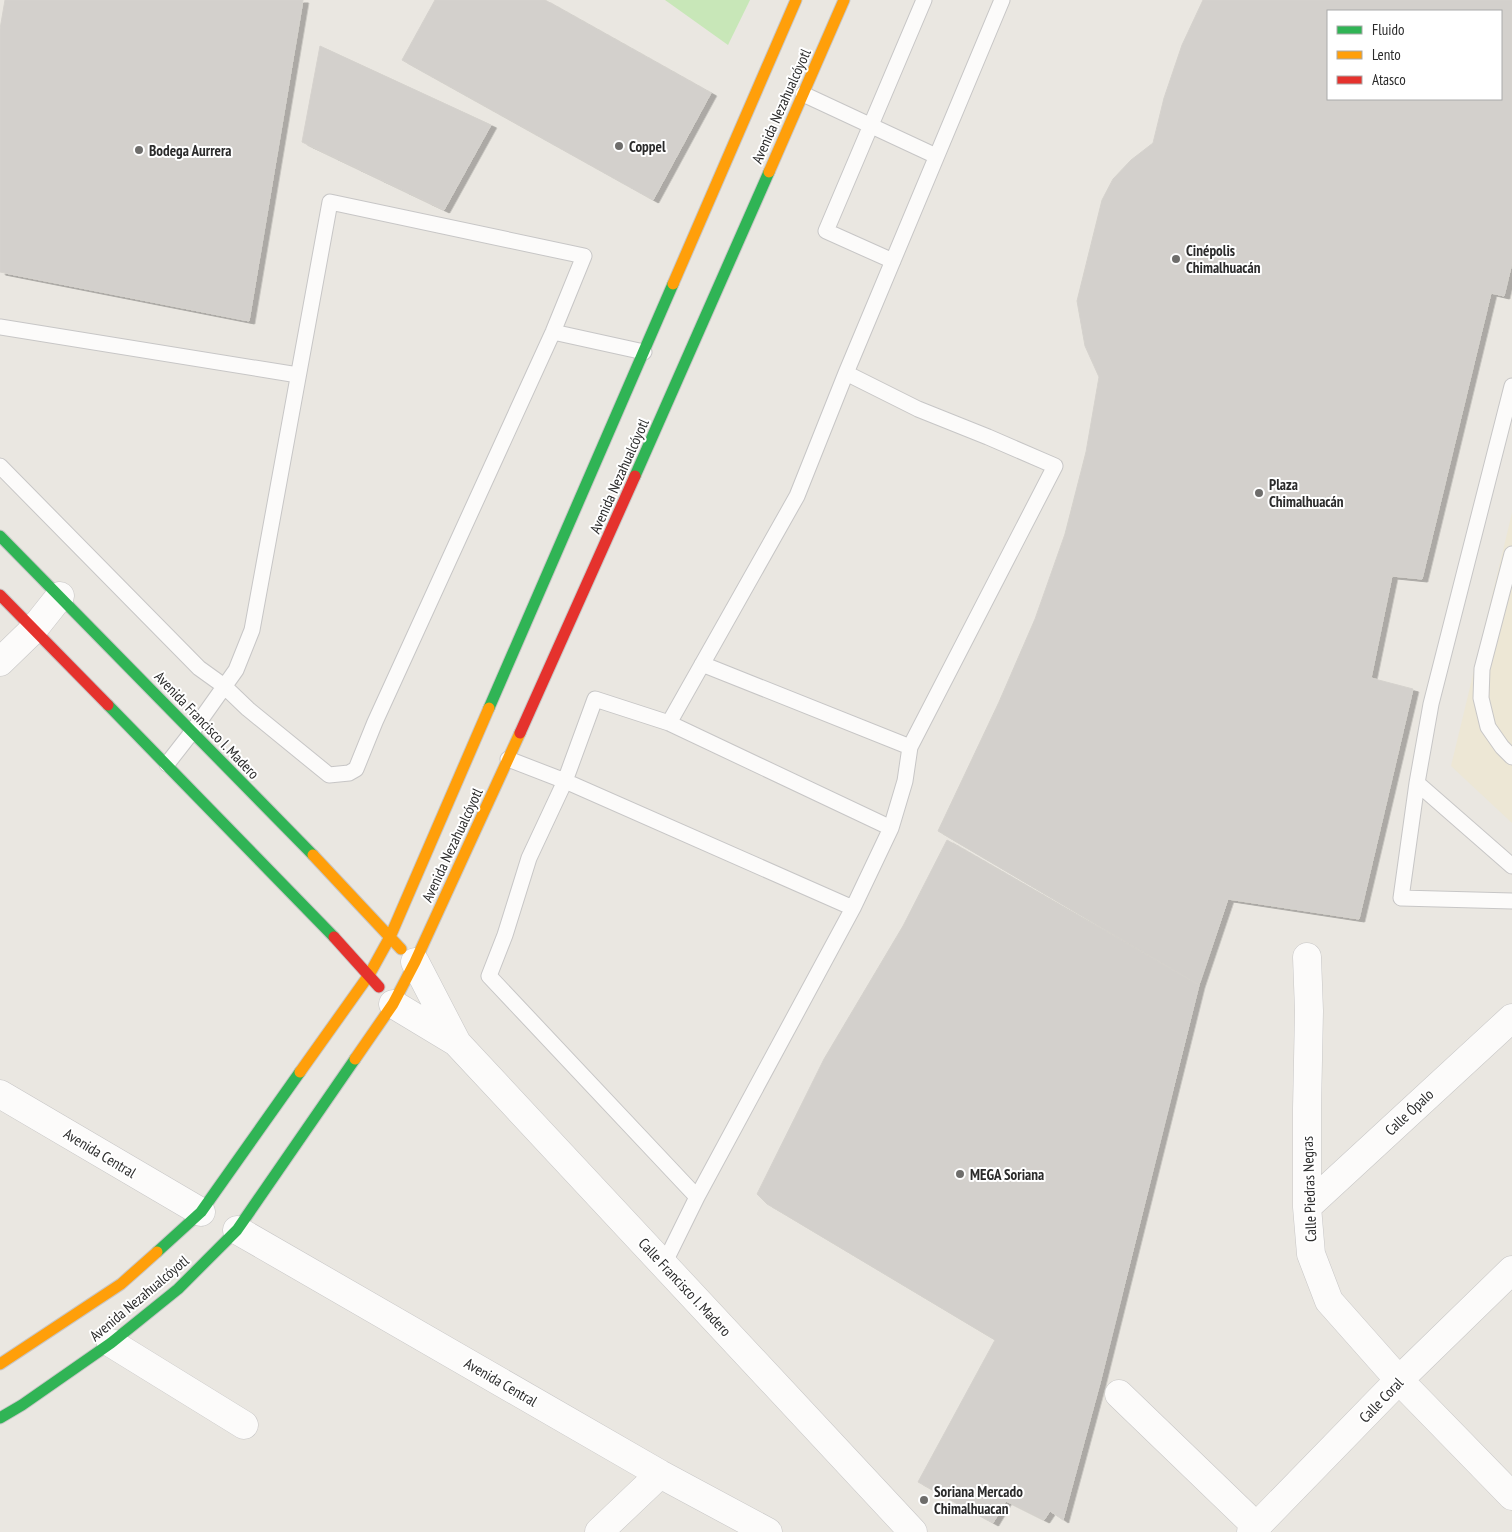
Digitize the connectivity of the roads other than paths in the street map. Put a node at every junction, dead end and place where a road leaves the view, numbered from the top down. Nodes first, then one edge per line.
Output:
1 (844, 0) edge
2 (924, 0) edge
3 (1002, 0) edge
4 (793, 1) edge
5 (803, 94) junction
6 (870, 127) junction
7 (936, 156) junction
8 (893, 261) junction
9 (0, 326) edge
10 (553, 332) junction
11 (644, 352) junction
12 (846, 373) junction
13 (298, 375) junction
14 (1512, 386) edge
15 (0, 466) edge
16 (0, 536) edge
17 (1512, 554) edge
18 (0, 595) edge
19 (60, 596) junction
20 (33, 630) junction
21 (0, 662) edge
22 (702, 664) junction
23 (224, 686) junction
24 (669, 723) junction
25 (192, 732) junction
26 (910, 747) junction
27 (1512, 756) edge
28 (508, 759) junction
29 (167, 764) junction
30 (565, 781) junction
31 (1417, 783) junction
32 (891, 828) junction
33 (1512, 866) edge
34 (1512, 901) edge
35 (853, 908) junction
36 (390, 937) junction
37 (1307, 957) dead end
38 (415, 962) junction
39 (370, 975) junction
40 (393, 1004) junction
41 (1512, 1018) edge
42 (457, 1043) junction
43 (0, 1094) edge
44 (697, 1197) junction
45 (1307, 1207) junction
46 (201, 1212) junction
47 (237, 1230) junction
48 (664, 1264) junction
49 (1512, 1270) edge
50 (111, 1343) junction
51 (0, 1364) edge
52 (1399, 1380) junction
53 (1119, 1394) dead end
54 (0, 1418) edge
55 (244, 1425) dead end
56 (660, 1474) junction
57 (1512, 1496) edge
58 (1254, 1529) edge
59 (599, 1532) edge
60 (768, 1532) edge
61 (913, 1532) edge

1 - 5 main road, Avenida Nezahualcóyotl
2 - 6 lane
3 - 7 lane
4 - 11 main road, Avenida Nezahualcóyotl
5 - 6 lane
5 - 28 main road, Avenida Nezahualcóyotl
6 - 7 lane
6 - 8 lane
7 - 8 lane
8 - 12 lane
9 - 13 lane
10 - 11 lane
10 - 13 lane
10 - 23 lane
11 - 36 main road, Avenida Nezahualcóyotl
12 - 22 lane
12 - 26 lane
13 - 23 lane
14 - 31 lane
15 - 23 lane
16 - 19 main road, Avenida Francisco I. Madero
17 - 27 lane
18 - 20 main road
19 - 20 street
19 - 25 main road, Avenida Francisco I. Madero
20 - 21 street
20 - 29 main road
22 - 24 lane
22 - 26 lane
23 - 25 lane
24 - 30 lane
24 - 32 lane
25 - 29 lane
25 - 36 main road, Avenida Francisco I. Madero
26 - 32 lane
28 - 30 lane
28 - 38 main road, Avenida Nezahualcóyotl
29 - 39 main road
30 - 35 lane
30 - 44 lane
31 - 33 lane
31 - 34 lane
32 - 35 lane
35 - 44 lane
36 - 38 main road
36 - 39 main road, Avenida Nezahualcóyotl
37 - 45 street, Calle Piedras Negras
38 - 40 main road, Avenida Nezahualcóyotl
38 - 42 street, Calle Francisco I. Madero
39 - 40 main road
39 - 46 main road, Avenida Nezahualcóyotl
40 - 42 street, Calle Francisco I. Madero
40 - 47 main road, Avenida Nezahualcóyotl
41 - 45 street, Calle Ópalo
42 - 48 street, Calle Francisco I. Madero
43 - 46 street, Avenida Central
44 - 48 lane
45 - 52 street, Calle Piedras Negras
46 - 51 main road, Avenida Nezahualcóyotl
47 - 50 main road, Avenida Nezahualcóyotl
47 - 56 street, Avenida Central
48 - 61 street, Calle Francisco I. Madero
49 - 52 street, Calle Coral
50 - 54 main road, Avenida Nezahualcóyotl
50 - 55 street
52 - 57 street, Calle Piedras Negras
52 - 58 street, Calle Coral
53 - 58 street
56 - 59 street
56 - 60 street, Avenida Central

